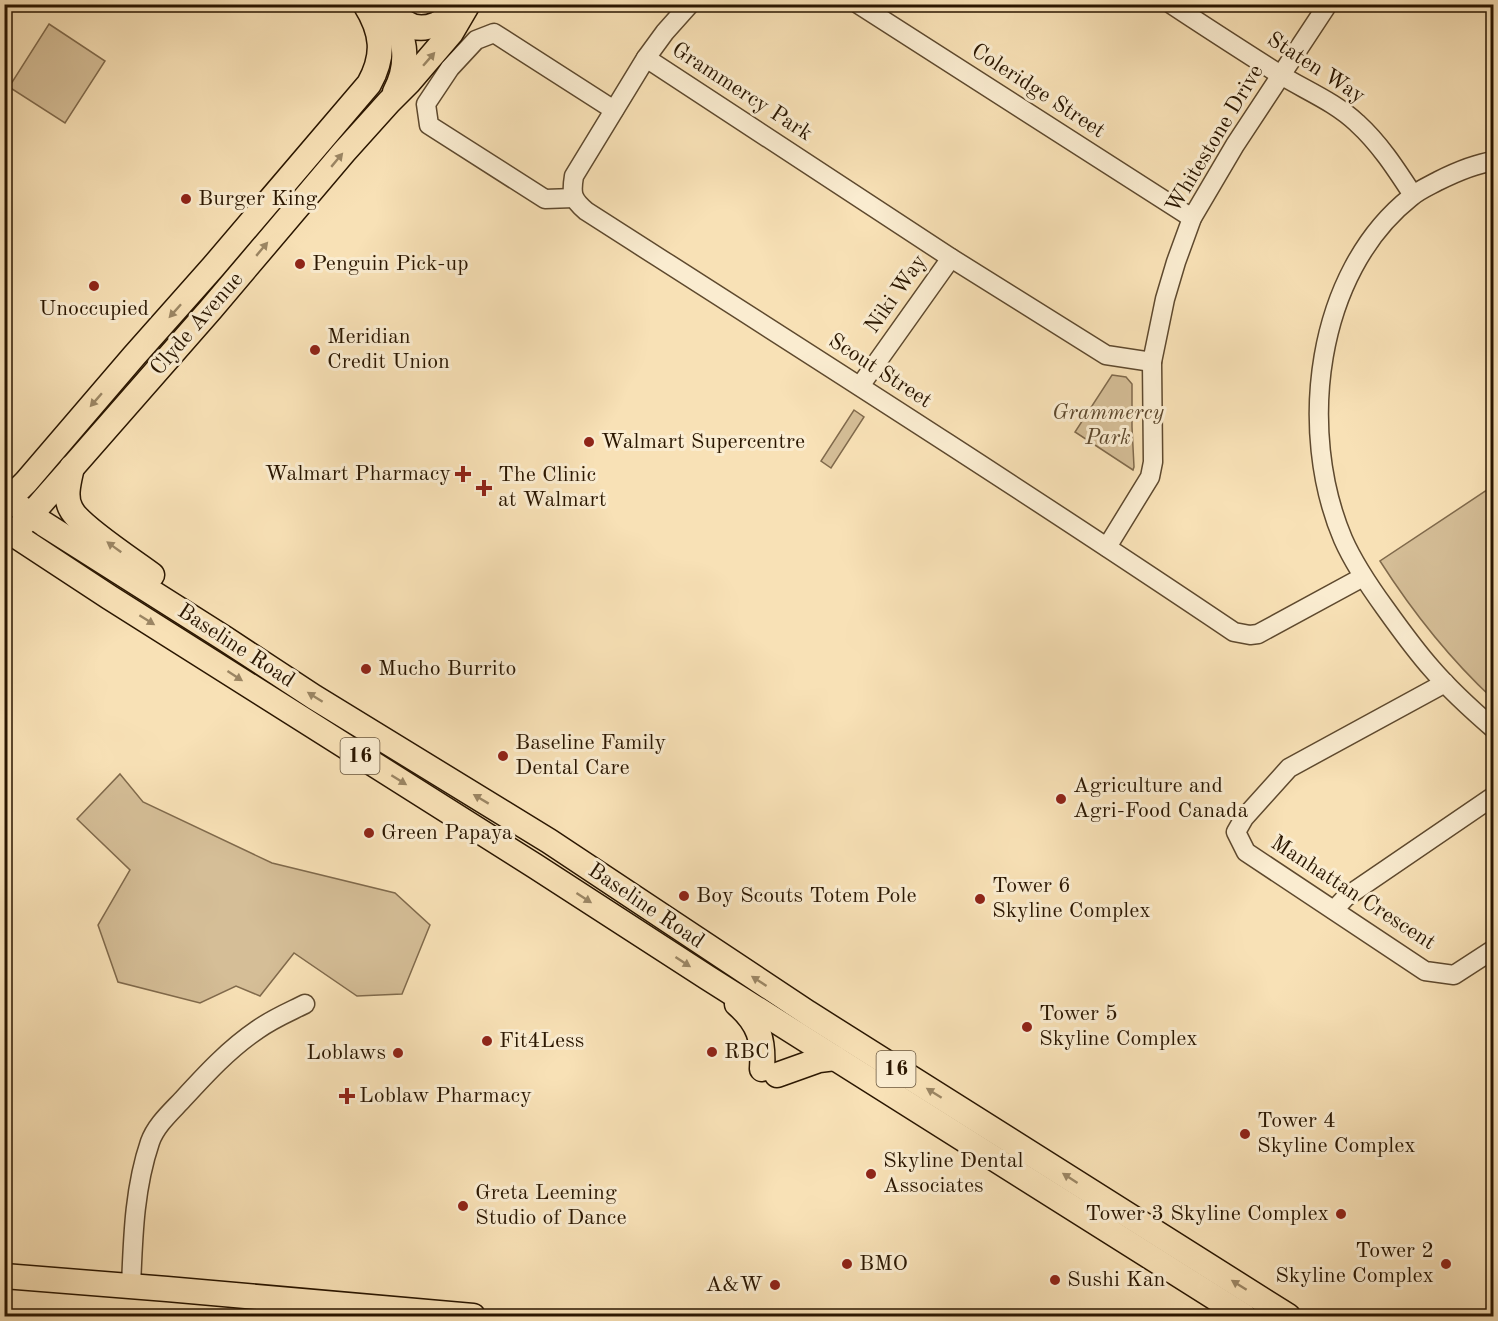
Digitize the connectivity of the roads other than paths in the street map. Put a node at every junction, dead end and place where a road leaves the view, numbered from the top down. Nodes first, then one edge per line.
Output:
1 (365, 4) edge
2 (467, 4) edge
3 (690, 4) edge
4 (858, 4) edge
5 (1171, 4) edge
6 (1328, 4) edge
7 (389, 8) edge
8 (646, 58) junction
9 (1281, 75) junction
10 (389, 102) junction
11 (615, 110) junction
12 (1494, 161) edge
13 (275, 195) junction
14 (1413, 195) junction
15 (574, 198) junction
16 (1192, 218) junction
17 (286, 221) junction
18 (951, 258) junction
19 (1152, 362) junction
20 (860, 386) junction
21 (72, 467) junction
22 (6, 500) edge
23 (31, 515) junction
24 (8, 536) edge
25 (1107, 547) junction
26 (1363, 577) junction
27 (224, 638) junction
28 (1445, 683) junction
29 (1494, 729) edge
30 (1494, 796) edge
31 (549, 841) junction
32 (535, 866) junction
33 (1334, 910) junction
34 (1494, 948) edge
35 (708, 978) junction
36 (305, 1004) dead end
37 (808, 1013) junction
38 (794, 1032) junction
39 (835, 1058) junction
40 (978, 1134) junction
41 (1119, 1210) junction
42 (1107, 1231) junction
43 (11, 1281) edge
44 (131, 1287) junction
45 (473, 1317) edge
46 (1244, 1317) edge
47 (1288, 1317) edge

1 - 13 main road, Clyde Avenue
2 - 7 main road
10 -> 2 main road
3 - 8 street
4 - 16 street, Coleridge Street
5 - 9 street, Staten Way
6 - 9 street, Whitestone Drive
7 - 10 main road
8 - 11 street
8 - 18 street, Grammercy Park
9 - 14 street, Staten Way
9 - 16 street, Whitestone Drive
17 -> 10 main road, Clyde Avenue
11 - 15 street
11 - 15 street
12 - 14 street
13 - 17 main road
13 -> 22 main road, Clyde Avenue
14 - 26 street
15 - 20 street, Scout Street
16 - 19 street, Whitestone Drive
21 -> 17 main road, Clyde Avenue
18 - 19 street, Grammercy Park
18 - 20 street, Niki Way
19 - 25 street, Whitestone Drive
20 - 25 street, Scout Street
21 - 23 main road, Clyde Avenue
27 -> 21 main road
22 - 23 main road, Baseline Road / 16
23 - 24 main road, Clyde Avenue
23 - 27 main road, Baseline Road / 16
24 -> 32 main road, Baseline Road / 16
25 - 26 street, Scout Street
26 - 28 street
31 -> 27 main road, Baseline Road / 16
28 - 29 street
28 - 33 street, Manhattan Crescent
30 - 33 street
31 - 32 main road
37 -> 31 main road, Baseline Road / 16
32 -> 35 main road, Baseline Road / 16
33 - 34 street, Manhattan Crescent
35 - 38 main road, Baseline Road / 16
35 - 39 main road
36 - 44 street
37 - 38 main road
40 -> 37 main road, Baseline Road / 16
38 - 39 main road, Baseline Road / 16
39 - 40 main road, Baseline Road / 16
41 -> 40 main road, Baseline Road / 16
40 - 42 main road, Baseline Road / 16
41 - 42 main road
47 -> 41 main road, Baseline Road / 16
42 - 46 main road, Baseline Road / 16
43 - 44 main road
44 - 45 main road

